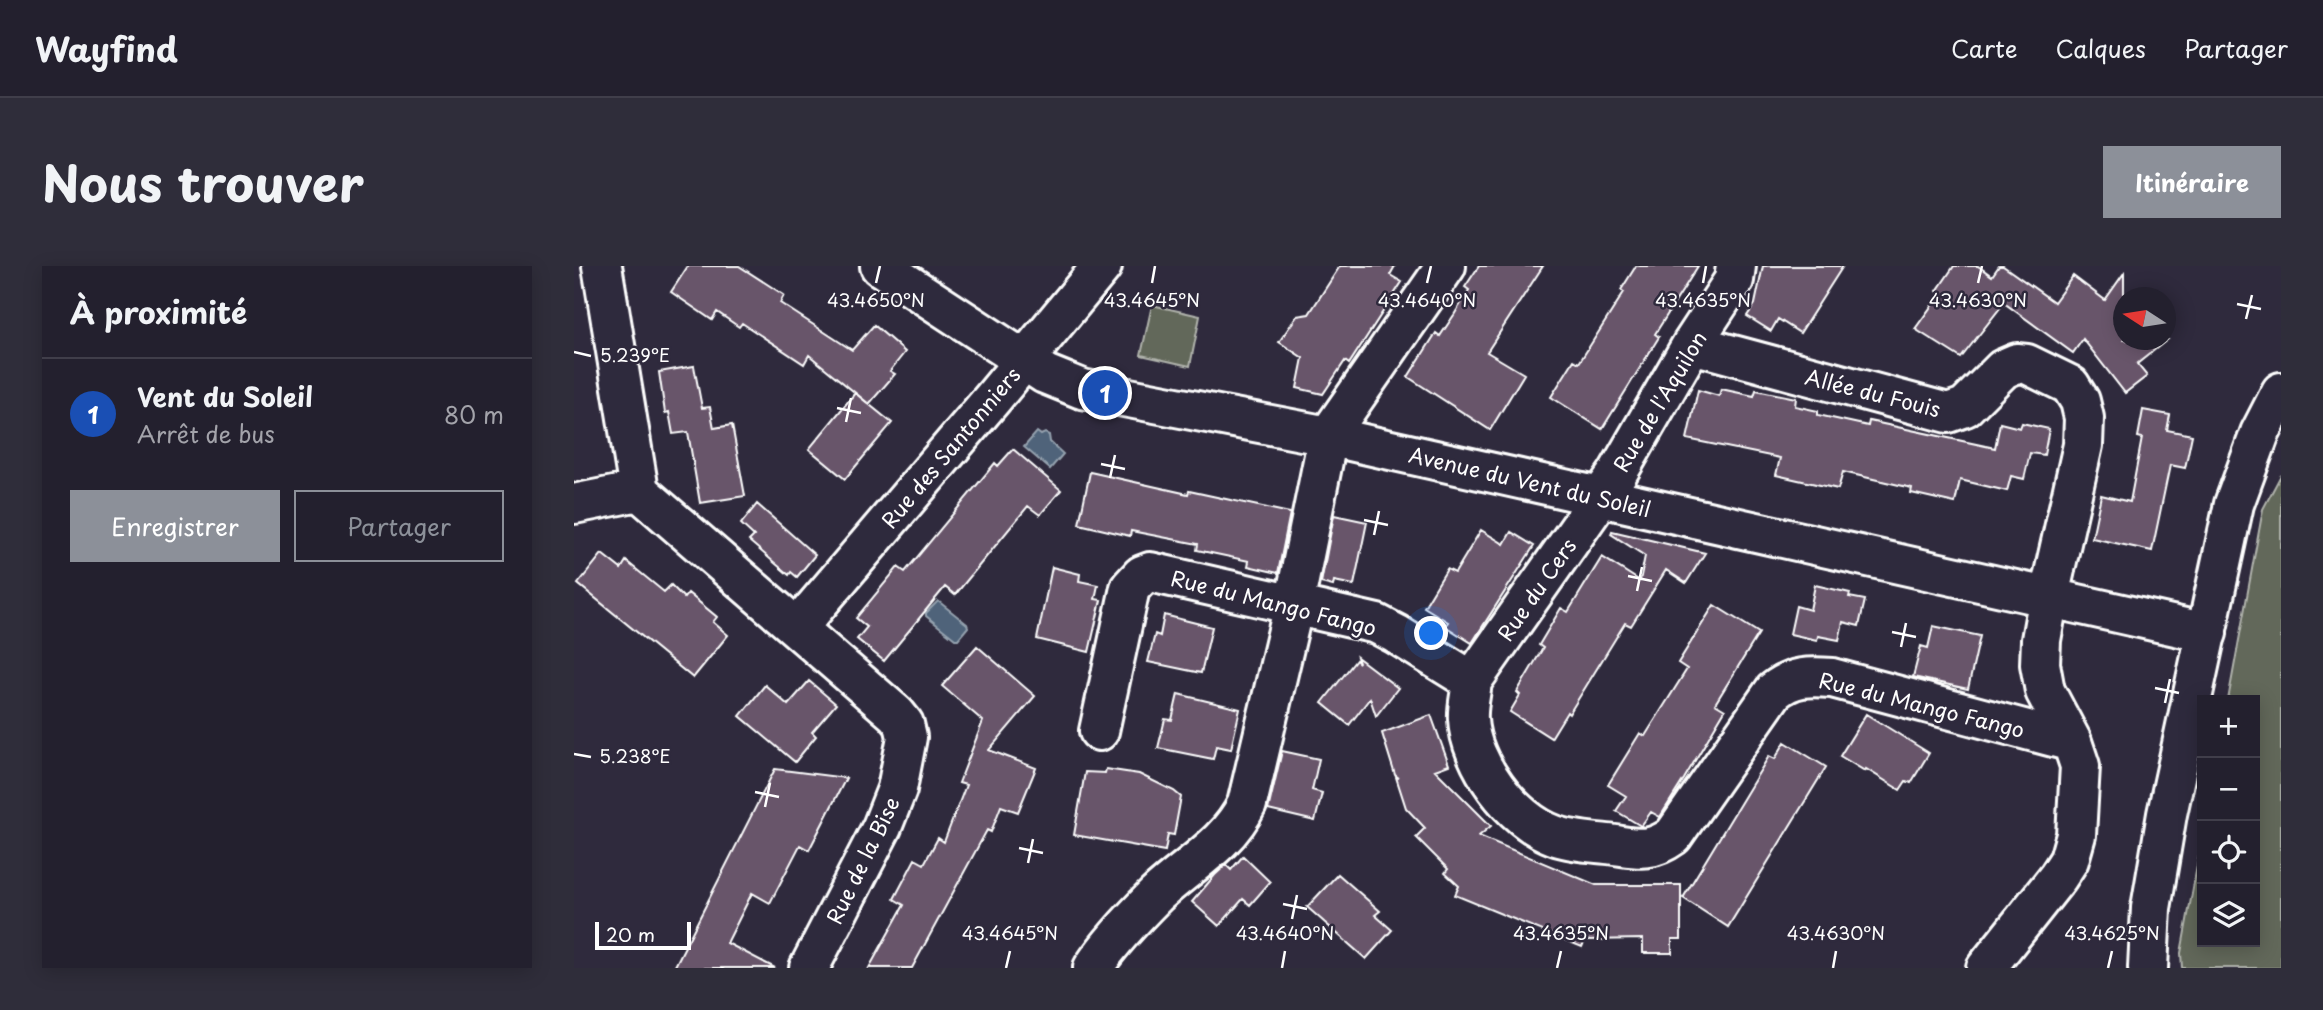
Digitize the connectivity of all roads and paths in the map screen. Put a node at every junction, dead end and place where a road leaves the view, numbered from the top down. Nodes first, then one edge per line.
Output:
1 (602, 266) edge
2 (880, 266) edge
3 (1102, 266) edge
4 (1446, 266) edge
5 (1736, 266) edge
6 (1692, 344) junction
7 (1024, 359) junction
8 (2281, 392) edge
9 (1328, 436) junction
10 (639, 491) junction
11 (1600, 498) junction
12 (574, 504) edge
13 (2049, 596) junction
14 (1294, 605) junction
15 (798, 627) junction
16 (2207, 633) junction
17 (1472, 681) junction
18 (1099, 731) dead end
19 (2071, 742) junction
20 (809, 968) edge
21 (1093, 968) edge
22 (1986, 968) edge
23 (2148, 968) edge

1 - 10 street
2 - 7 street, Avenue du Vent du Soleil
3 - 7 street, Rue des Santonniers
4 - 9 street
5 - 6 street, Rue de l'Aquilon
6 - 11 street, Rue de l'Aquilon
6 - 13 street, Allée du Fouis
7 - 9 street, Avenue du Vent du Soleil
7 - 15 street, Rue des Santonniers
8 - 16 street
9 - 11 street, Avenue du Vent du Soleil
9 - 14 street
10 - 12 street
10 - 15 street, Rue de la Bise
11 - 13 street, Avenue du Vent du Soleil
11 - 17 street, Rue du Cers
13 - 16 street, Avenue du Vent du Soleil
13 - 19 street
14 - 17 street, Rue du Mango Fango
14 - 18 street, Rue du Mango Fango
14 - 21 street
15 - 20 street, Rue de la Bise
16 - 23 street
17 - 19 street, Rue du Mango Fango
19 - 22 street

